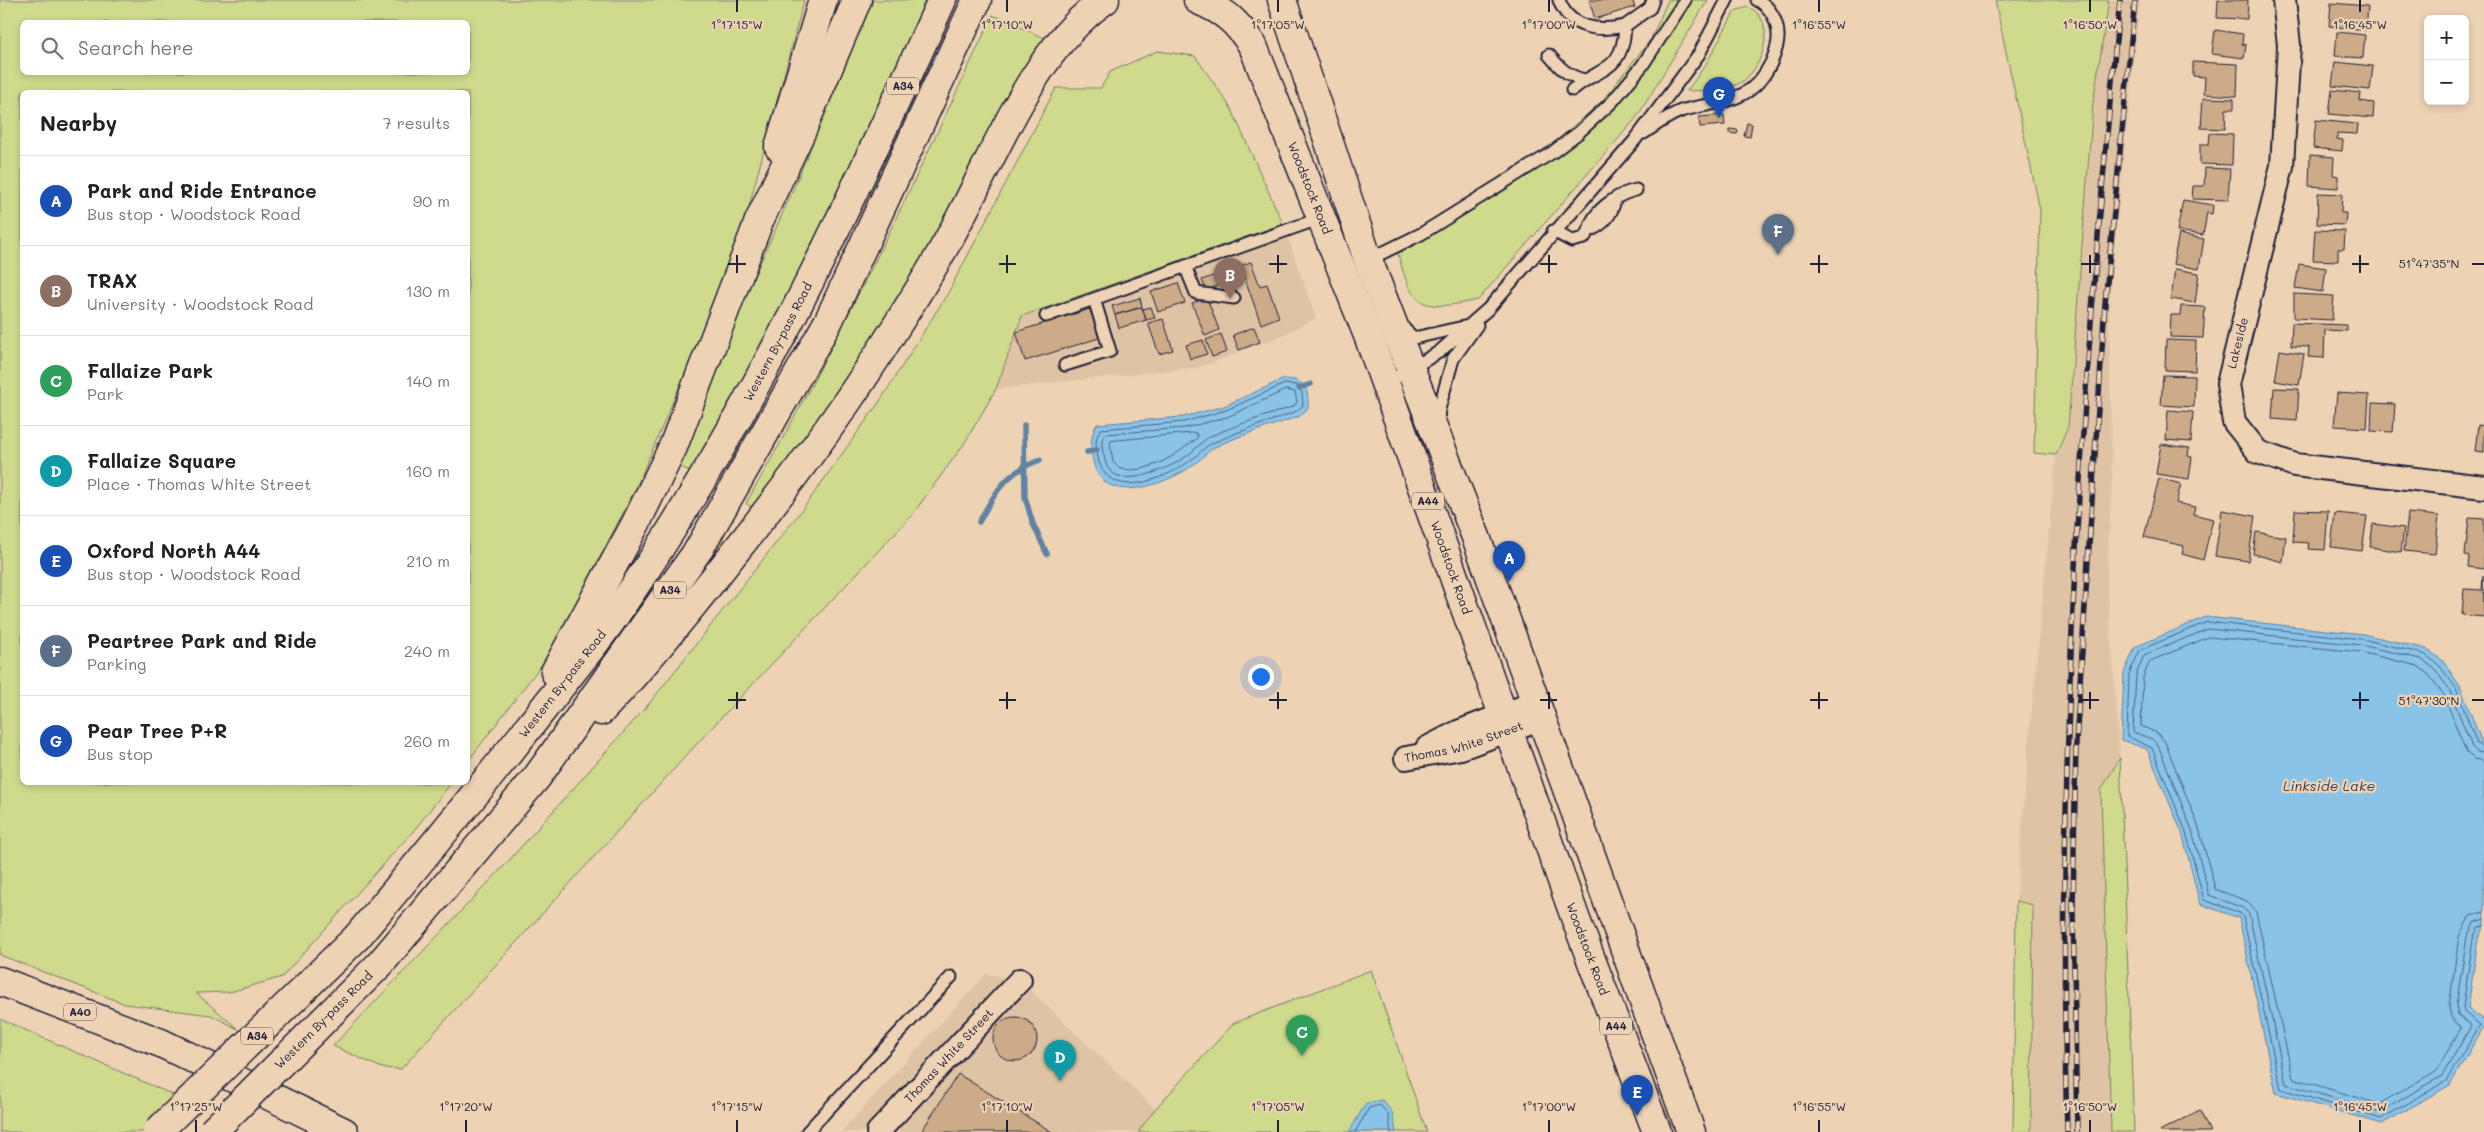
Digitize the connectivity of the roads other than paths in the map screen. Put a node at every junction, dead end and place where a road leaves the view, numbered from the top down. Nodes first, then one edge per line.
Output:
1 (823, 0) edge
2 (857, 0) edge
3 (977, 0) edge
4 (1105, 0) edge
5 (1198, 0) edge
6 (1282, 0) edge
7 (1559, 0) edge
8 (1653, 0) edge
9 (1685, 0) edge
10 (1728, 0) edge
11 (1757, 0) edge
12 (2284, 0) edge
13 (940, 5) edge
14 (1625, 26) junction
15 (1549, 55) dead end
16 (1584, 80) junction
17 (1572, 90) dead end
18 (1635, 140) junction
19 (1636, 190) dead end
20 (1320, 218) junction
21 (759, 221) junction
22 (1553, 232) junction
23 (1368, 260) junction
24 (1185, 266) junction
25 (1234, 298) dead end
26 (1094, 299) junction
27 (1488, 309) junction
28 (1390, 315) junction
29 (1046, 316) dead end
30 (1469, 326) junction
31 (1369, 338) junction
32 (1065, 365) dead end
33 (1411, 369) junction
34 (1385, 384) junction
35 (1438, 436) junction
36 (2484, 487) edge
37 (1467, 513) junction
38 (1470, 620) junction
39 (1539, 710) junction
40 (1507, 723) junction
41 (512, 750) junction
42 (537, 777) junction
43 (1586, 840) junction
44 (1576, 920) junction
45 (951, 977) dead end
46 (0, 980) edge
47 (1020, 980) dead end
48 (1589, 988) dead end
49 (1615, 1057) dead end
50 (157, 1132) edge
51 (212, 1132) edge
52 (344, 1132) edge
53 (807, 1132) edge
54 (878, 1132) edge
55 (1648, 1132) edge
56 (1656, 1132) edge
57 (1691, 1132) edge

1 - 21 highway
2 - 21 highway
3 - 42 highway, Western By-pass Road / A34
4 - 42 highway
5 - 20 highway, Woodstock Road / A44
6 - 23 highway, A44
7 - 14 lane
8 - 14 lane
9 - 23 lane
10 - 18 lane
11 - 18 lane
12 - 36 street, Lakeside
13 - 41 highway, Western By-pass Road / A34
14 - 16 lane
15 - 16 lane
16 - 17 lane
18 - 22 lane
19 - 22 lane
20 - 24 lane
20 - 31 highway, Woodstock Road / A44
21 - 41 highway
22 - 27 lane
23 - 28 highway, A44
24 - 25 lane
24 - 26 lane
26 - 29 lane
26 - 32 lane
27 - 30 lane
27 - 35 lane
28 - 30 lane
28 - 33 highway, A44
30 - 33 lane
31 - 34 highway, Woodstock Road / A44
31 - 38 lane
33 - 34 lane
33 - 35 highway, A44
34 - 38 highway, Woodstock Road / A44
35 - 37 highway, A44
37 - 39 highway, A44
37 - 43 lane
38 - 40 highway, Woodstock Road / A44
39 - 40 street, Thomas White Street
39 - 43 highway, A44
40 - 44 highway, Woodstock Road / A44
41 - 50 highway, Western By-pass Road / A34, bridge
42 - 51 highway, Western By-pass Road / A34, bridge
43 - 57 highway, A44
44 - 48 lane
44 - 56 highway, Woodstock Road / A44
45 - 53 lane
46 - 52 highway, A40
47 - 54 street, Thomas White Street
49 - 55 lane

